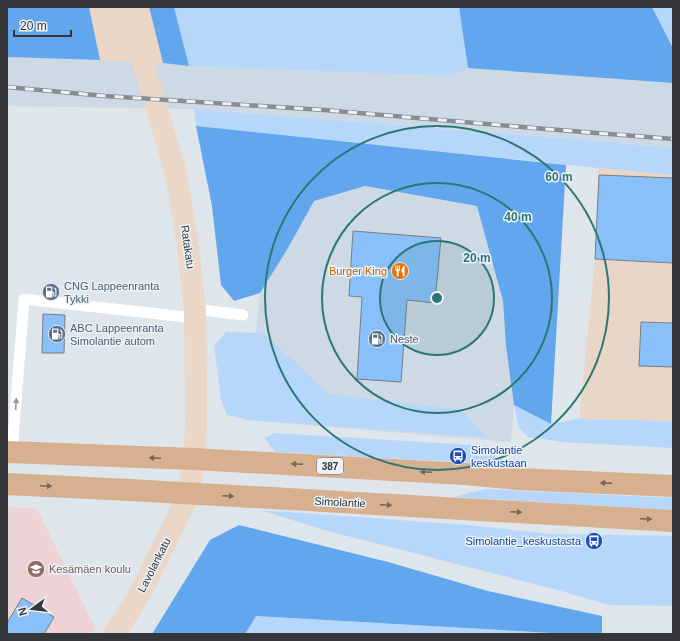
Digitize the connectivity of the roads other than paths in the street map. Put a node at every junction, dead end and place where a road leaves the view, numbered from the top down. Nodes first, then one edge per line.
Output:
1 (127, 7) edge
2 (195, 313) junction
3 (243, 315) dead end
4 (9, 452) edge
5 (194, 459) junction
6 (7, 484) edge
7 (673, 486) edge
8 (189, 494) junction
9 (673, 520) edge
10 (114, 634) edge

1 - 2 main road, Ratakatu
2 - 3 lane
4 -> 2 lane
2 - 5 main road, Ratakatu
5 -> 4 main road, 387
7 -> 5 main road, 387
5 - 8 main road, Ratakatu
6 -> 8 main road, Simolantie
8 -> 9 main road, Simolantie
8 - 10 main road, Lavolankatu

